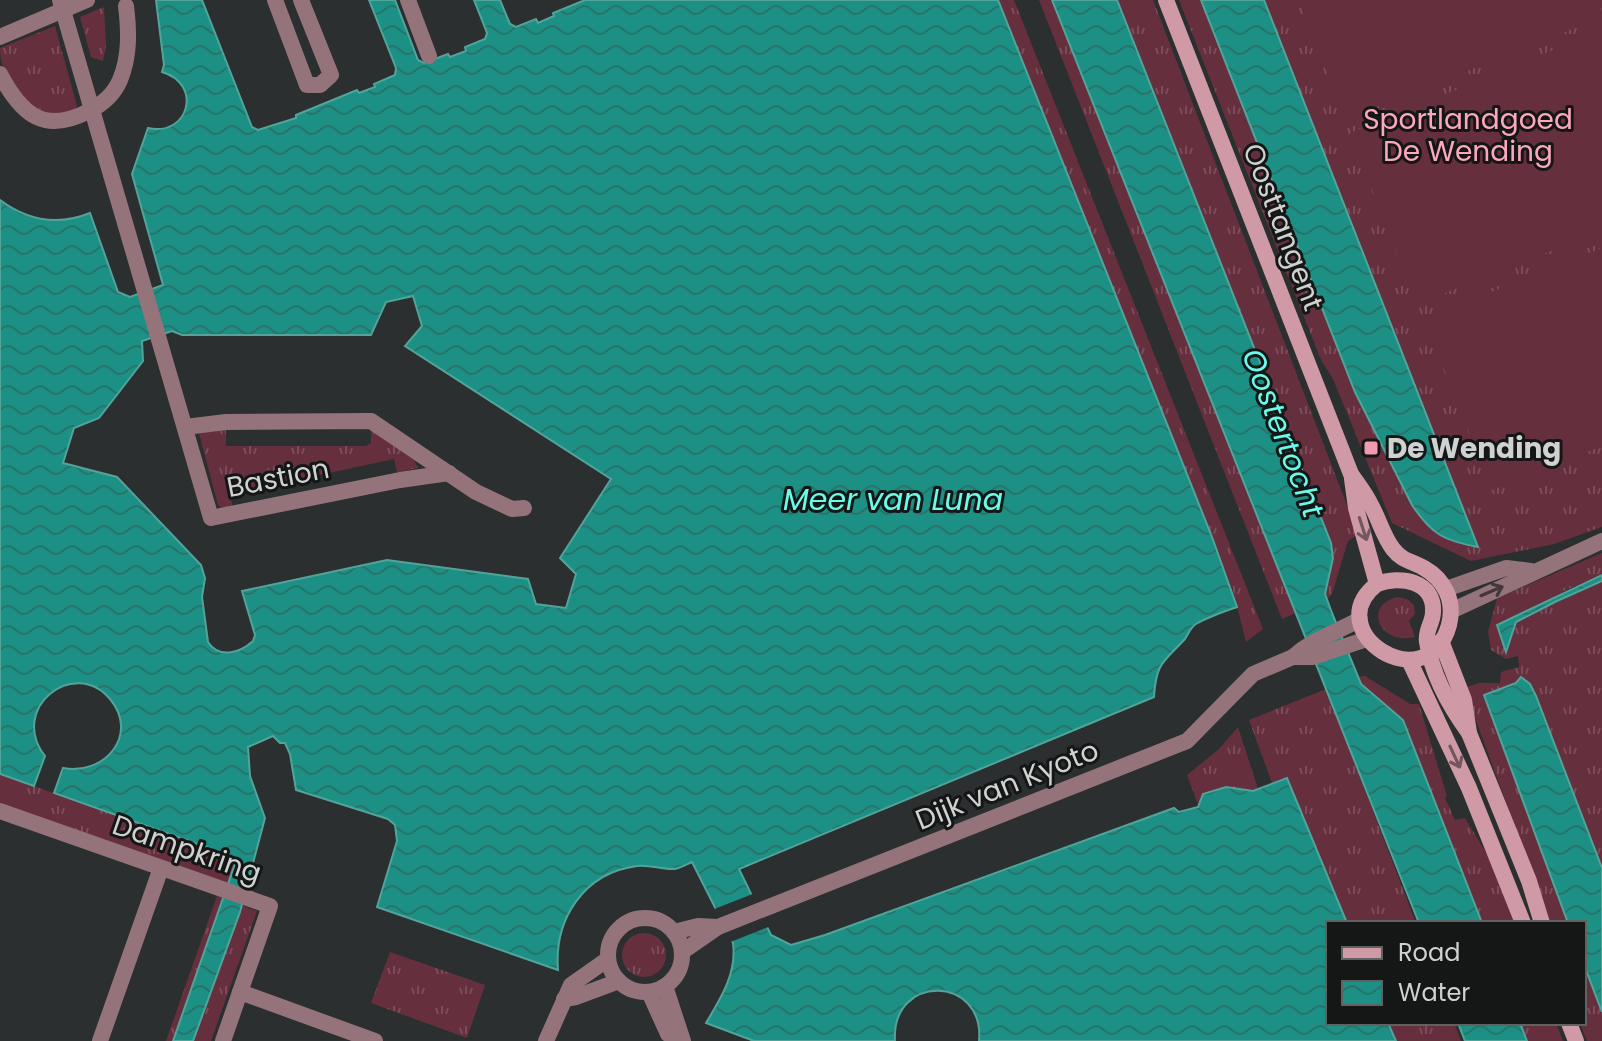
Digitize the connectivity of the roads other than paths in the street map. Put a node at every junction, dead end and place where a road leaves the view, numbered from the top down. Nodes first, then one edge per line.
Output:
1 (87, 0) edge
2 (275, 0) edge
3 (301, 0) edge
4 (408, 0) edge
5 (1166, 0) edge
6 (61, 4) edge
7 (126, 6) dead end
8 (0, 37) edge
9 (429, 56) dead end
10 (0, 74) edge
11 (92, 109) junction
12 (185, 427) junction
13 (449, 473) junction
14 (1351, 474) junction
15 (524, 508) dead end
16 (1602, 541) edge
17 (1533, 572) junction
18 (1377, 584) junction
19 (1446, 589) junction
20 (1427, 591) junction
21 (1451, 611) junction
22 (1360, 619) junction
23 (1344, 637) junction
24 (1367, 639) junction
25 (1435, 646) junction
26 (1409, 660) junction
27 (0, 811) edge
28 (161, 868) junction
29 (1522, 921) edge
30 (1541, 921) edge
31 (718, 927) junction
32 (674, 932) junction
33 (682, 952) junction
34 (608, 959) junction
35 (619, 981) junction
36 (657, 989) junction
37 (240, 992) junction
38 (564, 999) junction
39 (100, 1041) edge
40 (223, 1041) edge
41 (375, 1041) edge
42 (546, 1041) edge
43 (681, 1041) edge

1 - 6 street
2 - 3 street
4 - 9 street
5 - 14 main road, Oosttangent
6 - 8 street
6 - 11 street, Bastion
7 - 11 street
10 - 11 street
11 - 12 street, Bastion
12 - 13 street, Bastion
12 - 13 street, Bastion
13 - 15 street, Bastion
14 -> 18 main road, Oosttangent
14 - 19 main road, Oosttangent
16 - 17 street
17 - 19 street
21 -> 17 street
18 - 20 main road
18 - 22 main road
19 - 20 main road
19 - 21 main road
20 - 25 main road
21 - 25 main road
22 - 23 street, Dijk van Kyoto
22 - 24 main road
23 - 24 street, Dijk van Kyoto
23 - 31 street, Dijk van Kyoto
24 - 26 main road
25 - 26 main road
25 - 30 main road
26 -> 29 main road
27 - 28 street, Dampkring
28 - 37 street, Dampkring
28 - 39 street
31 - 32 street, Dijk van Kyoto
31 - 33 street, Dijk van Kyoto
32 - 33 street
32 - 34 street
33 - 36 street
34 - 35 street
34 - 38 street
35 - 36 street
35 - 38 street
36 - 43 street
37 - 40 street
37 - 41 street
38 - 42 street

